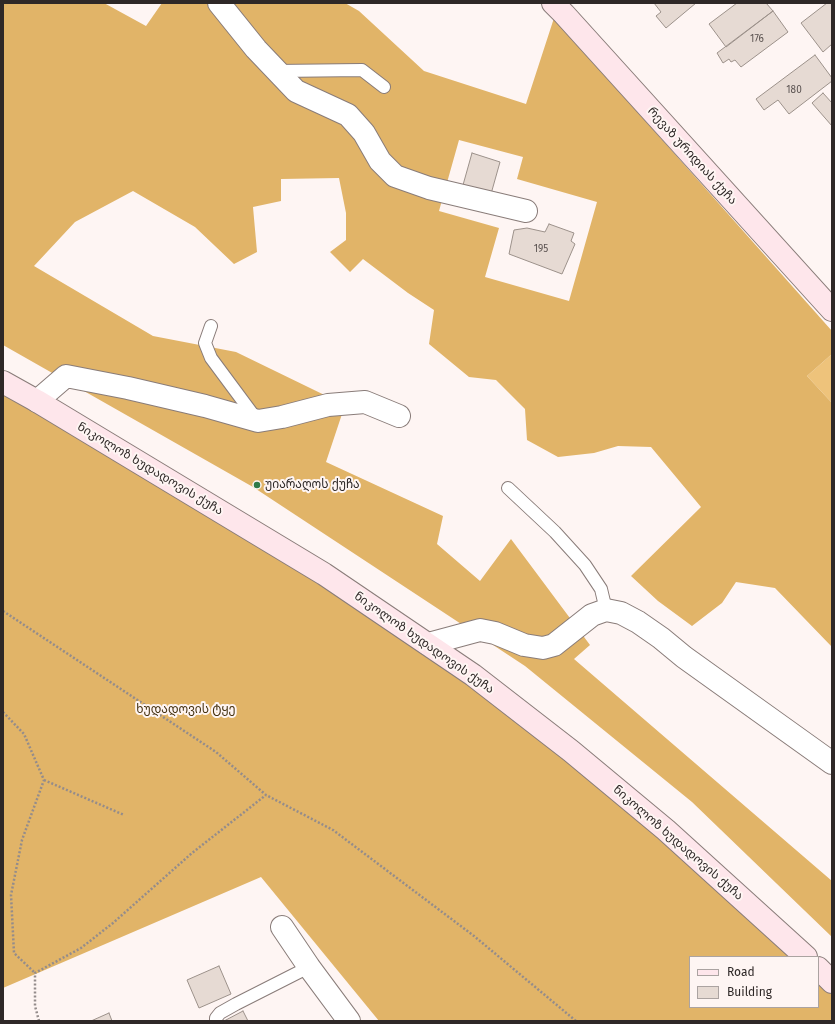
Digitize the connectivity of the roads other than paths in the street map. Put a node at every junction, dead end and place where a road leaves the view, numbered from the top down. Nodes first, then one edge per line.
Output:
1 (219, 3) edge
2 (553, 3) edge
3 (276, 71) junction
4 (384, 87) dead end
5 (526, 211) dead end
6 (832, 310) edge
7 (211, 326) dead end
8 (3, 382) edge
9 (37, 401) junction
10 (399, 416) dead end
11 (258, 421) junction
12 (508, 488) dead end
13 (606, 610) junction
14 (428, 644) junction
15 (832, 763) edge
16 (282, 927) dead end
17 (805, 956) edge
18 (309, 967) junction
19 (819, 969) edge
20 (832, 982) edge
21 (216, 1021) edge
22 (349, 1021) edge

1 - 3 street
2 - 6 main road, რევაზ ურიდიას ქუჩა
3 - 4 lane
3 - 5 street
7 - 11 lane
8 - 9 main road, ნიკოლოზ ხუდადოვის ქუჩა
9 - 11 street
9 - 14 main road, ნიკოლოზ ხუდადოვის ქუჩა
10 - 11 street
12 - 13 lane
13 - 14 street
13 - 15 street
14 - 17 main road, ნიკოლოზ ხუდადოვის ქუჩა
16 - 18 street
18 - 21 lane
18 - 22 street
19 - 20 main road

